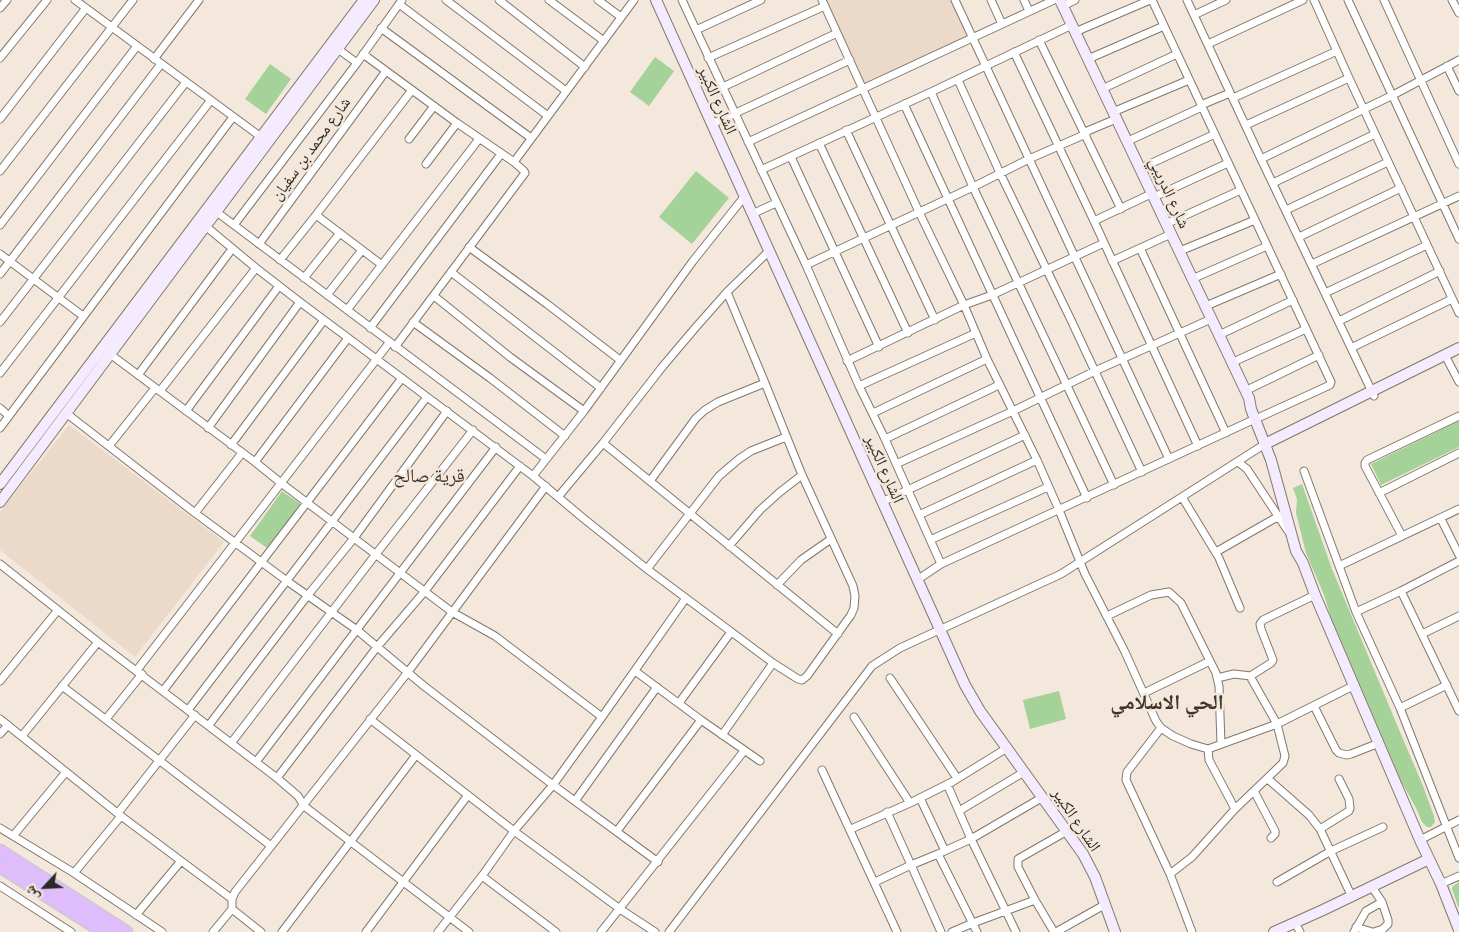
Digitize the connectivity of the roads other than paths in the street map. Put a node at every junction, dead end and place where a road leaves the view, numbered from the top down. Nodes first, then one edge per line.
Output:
1 (6, 0) edge
2 (47, 0) edge
3 (75, 0) edge
4 (132, 0) edge
5 (199, 0) edge
6 (364, 0) edge
7 (374, 0) edge
8 (446, 0) edge
9 (499, 0) edge
10 (549, 0) edge
11 (598, 0) edge
12 (634, 0) edge
13 (656, 0) edge
14 (761, 0) edge
15 (955, 0) edge
16 (991, 0) edge
17 (1024, 0) edge
18 (1075, 0) edge
19 (1151, 0) edge
20 (1187, 0) edge
21 (1226, 0) edge
22 (1303, 0) edge
23 (1314, 0) edge
24 (1348, 0) edge
25 (1384, 0) edge
26 (1452, 0) edge
27 (684, 1) edge
28 (401, 2) edge
29 (1059, 2) edge
30 (823, 3) edge
31 (0, 8) edge
32 (86, 8) junction
33 (1029, 11) junction
34 (1459, 13) edge
35 (1194, 14) junction
36 (621, 18) junction
37 (1002, 24) junction
38 (1164, 26) junction
39 (113, 27) junction
40 (381, 28) junction
41 (1074, 28) junction
42 (696, 30) junction
43 (837, 33) junction
44 (973, 38) junction
45 (1039, 40) junction
46 (604, 42) junction
47 (1208, 44) junction
48 (137, 46) junction
49 (338, 49) junction
50 (1337, 51) junction
51 (1014, 52) junction
52 (363, 54) junction
53 (1177, 54) junction
54 (0, 58) edge
55 (708, 58) junction
56 (154, 59) junction
57 (850, 60) junction
58 (1088, 60) junction
59 (1459, 60) edge
60 (357, 63) junction
61 (161, 64) junction
62 (986, 66) junction
63 (1447, 66) junction
64 (585, 67) junction
65 (386, 71) junction
66 (1349, 78) junction
67 (958, 80) junction
68 (1189, 80) junction
69 (1420, 80) junction
70 (186, 82) junction
71 (723, 87) junction
72 (863, 89) junction
73 (1102, 89) junction
74 (412, 90) junction
75 (566, 91) junction
76 (1459, 91) edge
77 (931, 92) junction
78 (1392, 95) junction
79 (1231, 96) junction
80 (212, 100) junction
81 (904, 104) junction
82 (434, 106) junction
83 (1201, 106) junction
84 (1364, 109) junction
85 (735, 113) junction
86 (548, 116) junction
87 (1115, 116) junction
88 (233, 117) junction
89 (875, 117) junction
90 (0, 119) edge
91 (457, 123) junction
92 (712, 124) junction
93 (1246, 125) junction
94 (846, 130) junction
95 (1085, 133) junction
96 (1215, 134) junction
97 (1375, 134) junction
98 (261, 137) junction
99 (479, 138) junction
100 (532, 138) junction
101 (409, 139) dead end
102 (1128, 141) junction
103 (748, 142) junction
104 (819, 143) junction
105 (1059, 146) junction
106 (501, 154) junction
107 (790, 157) junction
108 (1261, 158) junction
109 (1029, 159) junction
110 (514, 162) junction
111 (1388, 162) junction
112 (1228, 163) junction
113 (426, 164) dead end
114 (1459, 164) edge
115 (1141, 168) junction
116 (761, 170) junction
117 (0, 171) edge
118 (1000, 173) junction
119 (1273, 183) junction
120 (974, 187) junction
121 (1401, 188) junction
122 (1241, 190) junction
123 (1154, 195) junction
124 (1459, 196) edge
125 (744, 197) junction
126 (947, 199) junction
127 (776, 203) junction
128 (1442, 204) junction
129 (213, 209) junction
130 (1121, 209) junction
131 (1286, 210) junction
132 (919, 212) junction
133 (752, 214) junction
134 (316, 215) junction
135 (1414, 217) junction
136 (1255, 220) junction
137 (1094, 221) junction
138 (202, 223) junction
139 (1166, 224) junction
140 (0, 225) edge
141 (234, 225) junction
142 (890, 225) junction
143 (340, 233) junction
144 (1171, 234) junction
145 (1299, 237) junction
146 (862, 238) junction
147 (1459, 239) edge
148 (1104, 243) junction
149 (259, 244) junction
150 (1427, 245) junction
151 (1267, 246) junction
152 (469, 248) junction
153 (1140, 248) junction
154 (232, 249) junction
155 (362, 250) junction
156 (769, 251) junction
157 (835, 251) junction
158 (1180, 251) junction
159 (0, 254) edge
160 (1074, 256) junction
161 (280, 260) junction
162 (10, 261) junction
163 (1112, 261) junction
164 (1312, 264) junction
165 (382, 265) junction
166 (806, 265) junction
167 (256, 268) junction
168 (1047, 269) junction
169 (451, 272) junction
170 (1440, 272) junction
171 (0, 274) edge
172 (1281, 274) junction
173 (304, 278) junction
174 (34, 279) junction
175 (1192, 279) junction
176 (1019, 282) junction
177 (279, 286) junction
178 (727, 292) junction
179 (1325, 293) junction
180 (327, 295) junction
181 (992, 295) junction
182 (434, 296) junction
183 (58, 297) junction
184 (1452, 299) junction
185 (1293, 300) junction
186 (300, 302) junction
187 (964, 306) junction
188 (1206, 306) junction
189 (346, 310) junction
190 (1459, 312) edge
191 (83, 316) junction
192 (1211, 319) junction
193 (324, 320) junction
194 (935, 320) junction
195 (1339, 321) junction
196 (0, 322) edge
197 (413, 322) junction
198 (370, 328) junction
199 (1306, 329) junction
200 (908, 333) junction
201 (976, 333) junction
202 (1180, 333) junction
203 (1218, 336) junction
204 (348, 338) junction
205 (392, 345) junction
206 (1152, 345) junction
207 (879, 347) junction
208 (1351, 348) junction
209 (1459, 348) edge
210 (110, 354) junction
211 (1318, 355) junction
212 (1459, 355) edge
213 (376, 359) junction
214 (987, 359) junction
215 (1122, 359) junction
216 (620, 360) junction
217 (1448, 360) junction
218 (847, 361) junction
219 (1232, 363) junction
220 (1095, 371) junction
221 (0, 373) edge
222 (138, 375) junction
223 (402, 378) junction
224 (1459, 382) edge
225 (765, 383) junction
226 (999, 384) junction
227 (1067, 384) junction
228 (858, 386) junction
229 (601, 388) junction
230 (158, 389) junction
231 (1373, 394) junction
232 (1247, 395) junction
233 (427, 397) junction
234 (1040, 398) junction
235 (0, 408) edge
236 (186, 411) junction
237 (447, 411) junction
238 (584, 411) junction
239 (1013, 411) junction
240 (66, 413) junction
241 (872, 413) junction
242 (9, 416) junction
243 (1459, 416) edge
244 (1258, 418) junction
245 (0, 428) edge
246 (208, 428) junction
247 (473, 430) junction
248 (1226, 433) junction
249 (1025, 435) junction
250 (565, 436) junction
251 (786, 437) junction
252 (885, 439) junction
253 (603, 443) junction
254 (231, 445) junction
255 (109, 446) junction
256 (1198, 446) junction
257 (1267, 446) junction
258 (496, 447) junction
259 (242, 453) junction
260 (1459, 453) edge
261 (546, 459) junction
262 (1169, 459) junction
263 (1037, 460) junction
264 (255, 462) junction
265 (1238, 462) junction
266 (896, 464) junction
267 (520, 466) junction
268 (1304, 471) dead end
269 (1142, 472) junction
270 (802, 475) junction
271 (533, 476) junction
272 (650, 481) junction
273 (281, 483) junction
274 (0, 484) edge
275 (1114, 485) junction
276 (546, 486) junction
277 (1048, 487) junction
278 (907, 490) junction
279 (1379, 493) junction
280 (558, 497) junction
281 (1182, 497) junction
282 (1087, 498) junction
283 (0, 502) edge
284 (307, 502) junction
285 (882, 502) junction
286 (1059, 510) junction
287 (1459, 510) edge
288 (195, 513) junction
289 (690, 515) junction
290 (919, 515) junction
291 (1279, 516) junction
292 (1441, 519) junction
293 (332, 521) junction
294 (1402, 536) junction
295 (1292, 537) junction
296 (354, 538) junction
297 (831, 539) junction
298 (930, 540) junction
299 (236, 543) junction
300 (729, 546) junction
301 (1216, 552) junction
302 (376, 554) junction
303 (1459, 555) edge
304 (1459, 561) edge
305 (262, 562) junction
306 (1080, 563) junction
307 (1303, 563) junction
308 (0, 564) edge
309 (941, 564) junction
310 (1339, 566) junction
311 (647, 569) junction
312 (401, 573) junction
313 (286, 580) junction
314 (918, 580) junction
315 (778, 585) junction
316 (425, 591) junction
317 (1402, 591) junction
318 (308, 595) junction
319 (1315, 595) junction
320 (686, 598) junction
321 (1240, 608) dead end
322 (58, 610) junction
323 (332, 612) junction
324 (452, 612) junction
325 (1356, 612) junction
326 (1107, 616) junction
327 (1459, 616) edge
328 (357, 630) junction
329 (940, 630) junction
330 (731, 632) junction
331 (838, 634) junction
332 (1422, 634) junction
333 (98, 642) junction
334 (377, 647) junction
335 (1210, 661) junction
336 (773, 663) junction
337 (635, 671) junction
338 (140, 672) junction
339 (408, 672) junction
340 (1251, 676) junction
341 (890, 678) dead end
342 (1218, 678) junction
343 (0, 681) edge
344 (1447, 685) junction
345 (62, 686) junction
346 (657, 686) junction
347 (1355, 686) junction
348 (163, 691) junction
349 (1144, 693) junction
350 (679, 703) junction
351 (1314, 706) junction
352 (1400, 708) junction
353 (1459, 711) edge
354 (192, 713) junction
355 (602, 717) junction
356 (854, 717) dead end
357 (0, 719) edge
358 (106, 719) junction
359 (370, 719) junction
360 (701, 720) junction
361 (1277, 724) junction
362 (8, 725) junction
363 (209, 725) junction
364 (1161, 728) junction
365 (0, 734) edge
366 (722, 734) junction
367 (22, 736) junction
368 (232, 742) junction
369 (1379, 743) junction
370 (1221, 744) junction
371 (1007, 748) junction
372 (1208, 749) junction
373 (744, 751) junction
374 (416, 755) junction
375 (161, 760) junction
376 (760, 761) dead end
377 (256, 762) junction
378 (822, 770) dead end
379 (66, 772) junction
380 (1024, 772) junction
381 (278, 778) junction
382 (957, 778) junction
383 (1268, 778) junction
384 (1339, 779) dead end
385 (552, 784) junction
386 (947, 784) junction
387 (1254, 791) junction
388 (468, 795) junction
389 (1043, 797) junction
390 (920, 798) junction
391 (575, 801) junction
392 (910, 803) junction
393 (304, 806) junction
394 (1235, 809) junction
395 (887, 812) junction
396 (959, 812) junction
397 (120, 814) junction
398 (1459, 820) edge
399 (1383, 827) dead end
400 (1446, 827) junction
401 (0, 828) edge
402 (851, 829) junction
403 (1320, 829) junction
404 (514, 831) junction
405 (617, 831) junction
406 (1067, 831) junction
407 (13, 836) junction
408 (1270, 838) dead end
409 (971, 839) junction
410 (1420, 840) junction
411 (350, 842) junction
412 (271, 846) junction
413 (0, 851) edge
414 (1331, 851) junction
415 (942, 853) junction
416 (1459, 858) edge
417 (1429, 859) junction
418 (181, 861) junction
419 (658, 862) junction
420 (912, 865) junction
421 (0, 866) edge
422 (74, 873) junction
423 (1170, 874) junction
424 (482, 876) junction
425 (1459, 876) edge
426 (404, 882) junction
427 (875, 882) junction
428 (1277, 882) dead end
429 (1441, 884) junction
430 (0, 886) edge
431 (1372, 887) junction
432 (1352, 896) junction
433 (232, 898) junction
434 (1036, 900) junction
435 (1382, 902) junction
436 (1106, 904) junction
437 (232, 908) junction
438 (620, 909) junction
439 (1006, 910) junction
440 (136, 915) junction
441 (449, 917) junction
442 (972, 923) junction
443 (1298, 928) edge
444 (1355, 930) edge
445 (1459, 930) edge
446 (1383, 931) edge
447 (71, 932) edge
448 (104, 932) edge
449 (126, 932) edge
450 (162, 932) edge
451 (213, 932) edge
452 (262, 932) edge
453 (282, 932) edge
454 (366, 932) edge
455 (438, 932) edge
456 (469, 932) edge
457 (556, 932) edge
458 (601, 932) edge
459 (655, 932) edge
460 (668, 932) edge
461 (897, 932) edge
462 (941, 932) edge
463 (952, 932) edge
464 (977, 932) edge
465 (1016, 932) edge
466 (1055, 932) edge
467 (1115, 932) edge
468 (1192, 932) edge
469 (1274, 932) edge
470 (1373, 932) edge

1 - 31 street
2 - 54 street
3 - 32 street
4 - 39 street
5 - 56 street
6 - 98 street
7 - 49 street
8 - 75 street
9 - 64 street
10 - 46 street
11 - 36 street
12 - 36 street
13 - 92 street, الشارع الكبير
14 - 42 street
15 - 44 street
16 - 37 street
17 - 33 street
18 - 29 street
19 - 38 street
19 - 41 street
20 - 35 street
21 - 35 street
22 - 47 street
23 - 50 street
24 - 78 street
25 - 69 street
26 - 34 street
27 - 42 street
28 - 40 street
28 - 86 street
29 - 33 street
29 - 41 street, شارع الدريبي
30 - 43 street
30 - 55 street
32 - 39 street
32 - 90 street
33 - 37 street
35 - 47 street
36 - 46 street
37 - 44 street
38 - 53 street
38 - 58 street
39 - 48 street
39 - 117 street
40 - 52 street
40 - 100 street
41 - 45 street
41 - 58 street, شارع الدريبي
42 - 55 street
43 - 57 street
43 - 71 street
44 - 62 street
44 - 72 street
45 - 51 street
45 - 95 street
46 - 64 street
47 - 79 street
48 - 56 street
48 - 140 street
49 - 60 street
49 - 129 street
50 - 66 street
50 - 79 street
51 - 62 street
51 - 105 street
52 - 60 street
52 - 65 street
53 - 68 street
53 - 73 street
55 - 71 street
56 - 61 street
57 - 72 street
57 - 85 street
58 - 73 street, شارع الدريبي
59 - 63 street
60 - 141 street
61 - 70 street
61 - 162 street
62 - 67 street
62 - 109 street
63 - 69 street
63 - 76 street
64 - 75 street
65 - 74 street
65 - 149 street, شارع محمد بن سفيان
66 - 84 street
66 - 93 street
67 - 77 street
67 - 118 street
68 - 83 street
68 - 87 street
69 - 78 street
69 - 114 street
70 - 80 street
70 - 174 street
71 - 85 street
72 - 89 street
72 - 103 street
73 - 87 street, شارع الدريبي
74 - 82 street
74 - 134 street
75 - 86 street
77 - 81 street
77 - 120 street
78 - 84 street
78 - 128 street
79 - 83 street
79 - 93 street
80 - 88 street
80 - 183 street
81 - 89 street
81 - 126 street
82 - 91 street
82 - 101 street
83 - 96 street
83 - 102 street
84 - 97 street
84 - 108 street
85 - 92 street
85 - 103 street
86 - 100 street
87 - 95 street
87 - 102 street, شارع الدريبي
88 - 98 street
88 - 191 street
89 - 94 street
89 - 132 street
91 - 99 street
91 - 113 street
92 - 125 street, الشارع الكبير
93 - 108 street
94 - 104 street
94 - 142 street
95 - 105 street
95 - 130 street
96 - 112 street
96 - 115 street
97 - 111 street
97 - 119 street
98 - 129 street
99 - 106 street
99 - 165 street
100 - 110 street
102 - 115 street, شارع الدريبي
103 - 116 street
104 - 107 street
104 - 146 street
105 - 109 street
105 - 137 street
106 - 110 street
106 - 198 street
107 - 116 street
107 - 157 street
108 - 119 street
109 - 118 street
109 - 160 street
110 - 152 street
111 - 121 street
111 - 131 street
112 - 122 street
112 - 123 street
115 - 123 street, شارع الدريبي
116 - 127 street
118 - 120 street
118 - 168 street
119 - 131 street
120 - 126 street
120 - 176 street
121 - 135 street
121 - 145 street
122 - 136 street
122 - 139 street
123 - 130 street
123 - 139 street, شارع الدريبي
124 - 128 street
125 - 133 street, الشارع الكبير
125 - 216 street
126 - 132 street
126 - 181 street
127 - 133 street
127 - 166 street
128 - 135 street
128 - 147 street
129 - 138 street
129 - 141 street
130 - 137 street
131 - 145 street
132 - 142 street
132 - 187 street
133 - 156 street, الشارع الكبير
134 - 143 street
134 - 161 street
135 - 150 street
135 - 164 street
136 - 151 street
136 - 158 street
137 - 148 street
138 - 154 street
138 - 210 street
138 - 274 street
139 - 144 street, شارع الدريبي
141 - 149 street
142 - 146 street
142 - 194 street
143 - 155 street
143 - 173 street
144 - 153 street
144 - 158 street, شارع الدريبي
145 - 164 street
146 - 157 street
146 - 200 street
148 - 160 street
148 - 163 street
149 - 161 street
150 - 170 street
150 - 179 street
151 - 172 street
151 - 175 street
152 - 169 street
152 - 216 street
153 - 163 street
153 - 202 street
154 - 167 street
154 - 222 street
155 - 165 street
155 - 180 street
156 - 178 street
156 - 285 street, الشارع الكبير
157 - 166 street
157 - 207 street
158 - 175 street, شارع الدريبي
159 - 162 street
160 - 168 street
160 - 215 street
161 - 173 street
162 - 171 street
162 - 174 street
163 - 206 street
164 - 179 street
165 - 189 street
166 - 218 street
167 - 177 street
167 - 230 street
168 - 176 street
168 - 220 street
169 - 182 street
169 - 229 street
170 - 184 street
170 - 195 street
172 - 185 street
172 - 188 street
173 - 180 street
174 - 183 street
174 - 196 street
175 - 188 street, شارع الدريبي
176 - 181 street
176 - 227 street
177 - 186 street
177 - 236 street
178 - 225 street
178 - 253 street
179 - 195 street
180 - 189 street
181 - 187 street
181 - 234 street
182 - 197 street
182 - 238 street
183 - 191 street
183 - 221 street
184 - 190 street
184 - 208 street
185 - 199 street
185 - 203 street
186 - 193 street
186 - 246 street
187 - 194 street
187 - 201 street
188 - 192 street, شارع الدريبي
189 - 198 street
191 - 242 street
192 - 202 street
192 - 203 street, شارع الدريبي
193 - 204 street
193 - 254 street
194 - 200 street
195 - 208 street
197 - 205 street
197 - 250 street
198 - 205 street
199 - 211 street
199 - 219 street
200 - 207 street
201 - 214 street
201 - 228 street
202 - 206 street
202 - 248 street
203 - 219 street, شارع الدريبي
204 - 213 street
204 - 264 street
205 - 213 street
205 - 261 street
206 - 215 street
206 - 256 street
207 - 218 street
208 - 231 street
209 - 231 street
210 - 222 street
210 - 240 street
211 - 232 street
211 - 244 street
212 - 217 street
213 - 223 street
213 - 273 street
214 - 226 street
214 - 241 street
215 - 220 street
215 - 262 street
216 - 229 street
217 - 224 street
217 - 231 street
218 - 228 street
219 - 232 street, شارع الدريبي
220 - 227 street
220 - 269 street
222 - 230 street
223 - 233 street
223 - 284 street
225 - 251 street
225 - 272 street
226 - 239 street
226 - 252 street
227 - 234 street
227 - 275 street
228 - 241 street
229 - 238 street
230 - 236 street
230 - 255 street
231 - 257 street
232 - 244 street, شارع الدريبي
233 - 237 street
233 - 293 street
234 - 239 street
234 - 282 street
235 - 242 street
236 - 246 street
237 - 247 street
237 - 296 street
238 - 250 street
239 - 249 street
239 - 266 street
240 - 255 street
240 - 283 street
241 - 252 street
242 - 245 street
243 - 279 street
244 - 248 street
244 - 257 street, شارع الدريبي
246 - 254 street
247 - 258 street
247 - 302 street
248 - 256 street
249 - 263 street
249 - 278 street
250 - 261 street
251 - 270 street
251 - 289 street
252 - 266 street
253 - 272 street
253 - 280 street
254 - 259 street
255 - 288 street
256 - 262 street
257 - 265 street
257 - 295 street
257 - 307 street
258 - 267 street
258 - 312 street
259 - 264 street
259 - 288 street
260 - 279 street
261 - 271 street
262 - 269 street
263 - 277 street
263 - 290 street
264 - 273 street
265 - 281 street
265 - 291 street
266 - 278 street
267 - 271 street
267 - 316 street
268 - 310 street
269 - 275 street
270 - 297 street
270 - 300 street
271 - 276 street
272 - 289 street
273 - 284 street
273 - 299 street
275 - 282 street
276 - 280 street
276 - 324 street
277 - 286 street
277 - 298 street
278 - 285 street
278 - 290 street
279 - 294 street
280 - 311 street
281 - 301 street
281 - 306 street
282 - 286 street
284 - 293 street
284 - 305 street
285 - 314 street, الشارع الكبير
286 - 306 street
286 - 309 street
287 - 292 street
288 - 299 street
289 - 300 street
289 - 311 street
290 - 298 street
291 - 295 street
291 - 301 street
292 - 294 street
292 - 303 street
293 - 296 street
293 - 313 street
294 - 310 street
295 - 307 street
296 - 302 street
296 - 318 street
297 - 315 street
297 - 331 street
298 - 309 street
299 - 305 street
299 - 338 street
300 - 315 street
301 - 321 street
302 - 312 street
302 - 323 street
304 - 317 street
305 - 313 street
305 - 348 street
306 - 326 street
306 - 329 street
307 - 319 street
308 - 322 street
309 - 314 street
310 - 325 street
311 - 320 street
312 - 316 street
312 - 328 street
313 - 318 street
313 - 354 street
314 - 329 street, الشارع الكبير
315 - 331 street
316 - 324 street
316 - 334 street
317 - 325 street
317 - 332 street
318 - 323 street
318 - 363 street
319 - 340 street
319 - 347 street
320 - 330 street
320 - 337 street
322 - 333 street
322 - 343 street
323 - 328 street
323 - 368 street
324 - 339 street
324 - 355 street
325 - 352 street
326 - 335 street
326 - 349 street
327 - 332 street
328 - 334 street
328 - 377 street
329 - 371 street, الشارع الكبير
329 - 460 street
330 - 336 street
330 - 350 street
331 - 336 street
332 - 344 street
333 - 338 street
333 - 345 street
334 - 339 street
334 - 381 street
335 - 342 street
335 - 349 street
336 - 366 street
337 - 346 street
337 - 355 street
338 - 348 street
338 - 358 street
339 - 359 street
339 - 385 street
340 - 342 street
340 - 361 street
341 - 382 street
342 - 370 street
344 - 352 street
344 - 353 street
345 - 358 street
345 - 367 street
346 - 350 street
346 - 391 street
347 - 351 street
347 - 369 street
348 - 354 street
349 - 364 street
350 - 360 street
351 - 361 street
351 - 369 street
352 - 400 street
354 - 363 street
354 - 375 street
355 - 385 street
356 - 392 street
357 - 362 street
358 - 375 street
359 - 374 street
359 - 393 street
360 - 366 street
360 - 405 street
361 - 370 street
361 - 383 street
362 - 365 street
362 - 367 street
363 - 368 street
364 - 372 street
364 - 423 street
366 - 373 street
367 - 379 street
368 - 377 street
369 - 410 street
370 - 372 street
371 - 380 street, الشارع الكبير
371 - 382 street
372 - 394 street
373 - 376 street
373 - 419 street
374 - 388 street
374 - 411 street
375 - 397 street
375 - 412 street
377 - 381 street
378 - 402 street
379 - 397 street
379 - 407 street
380 - 389 street, الشارع الكبير
380 - 396 street
381 - 393 street
382 - 386 street
383 - 387 street
383 - 403 street
384 - 403 street
385 - 391 street
385 - 404 street
386 - 390 street
386 - 396 street
387 - 394 street
387 - 408 street
388 - 404 street
388 - 426 street
389 - 406 street, الشارع الكبير
389 - 409 street
390 - 392 street
390 - 415 street
391 - 405 street
392 - 395 street
393 - 411 street
393 - 412 street
394 - 423 street
395 - 402 street
395 - 420 street
396 - 409 street
397 - 418 street
397 - 422 street
398 - 400 street
399 - 414 street
400 - 410 street
400 - 416 street
401 - 407 street
402 - 427 street
403 - 414 street
404 - 424 street
404 - 438 street
405 - 419 street
406 - 434 street
406 - 436 street, الشارع الكبير
407 - 422 street
409 - 415 street
409 - 439 street
410 - 417 street
411 - 426 street
411 - 453 street
412 - 433 street
413 - 449 highway
414 - 428 street
414 - 432 street
415 - 420 street
415 - 442 street
417 - 429 street
417 - 431 street
418 - 433 street
418 - 440 street
419 - 438 street
420 - 427 street
420 - 462 street
421 - 448 highway
422 - 440 street
423 - 468 street
424 - 441 street
424 - 457 street
425 - 429 street
426 - 441 street
426 - 454 street
427 - 461 street
429 - 445 street
430 - 447 street
431 - 432 street
431 - 435 street
432 - 443 street
433 - 437 street
434 - 439 street
434 - 466 street
435 - 444 street
435 - 446 street
436 - 466 street
436 - 467 street, الشارع الكبير
437 - 451 street
437 - 452 street
438 - 458 street
438 - 459 street
439 - 442 street
439 - 465 street
440 - 450 street
441 - 455 street
441 - 456 street
442 - 463 street
442 - 464 street
443 - 469 street
444 - 470 street
446 - 470 street

